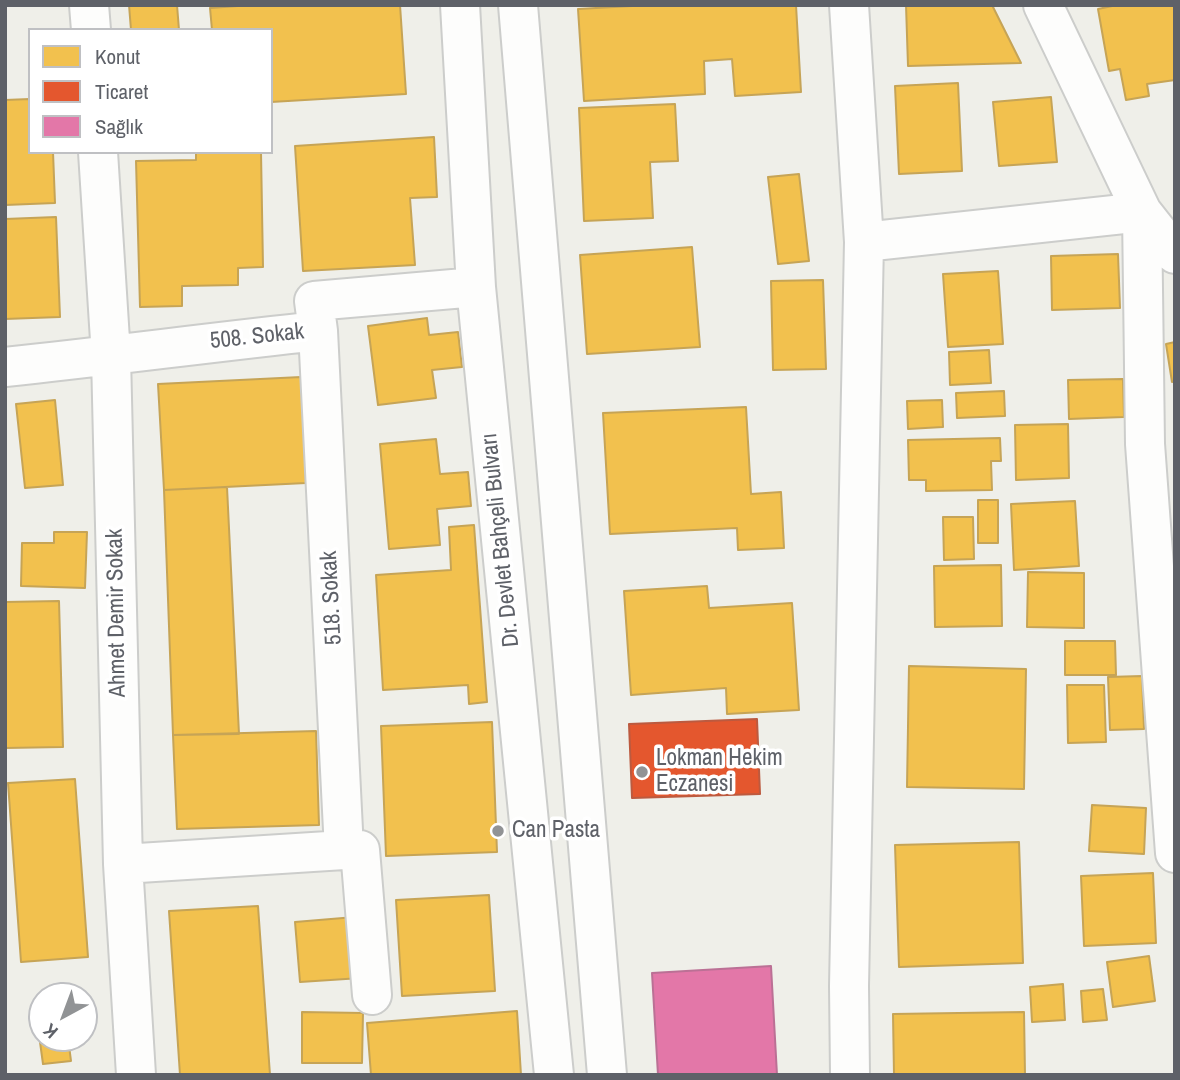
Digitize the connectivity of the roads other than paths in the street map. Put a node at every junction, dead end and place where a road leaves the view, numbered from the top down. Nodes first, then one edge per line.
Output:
1 (89, 5) edge
2 (460, 5) edge
3 (518, 5) edge
4 (849, 5) edge
5 (1043, 5) edge
6 (90, 28) edge
7 (98, 154) edge
8 (1142, 212) junction
9 (864, 242) junction
10 (1175, 254) edge
11 (476, 287) junction
12 (318, 331) junction
13 (111, 356) junction
14 (5, 367) edge
15 (352, 850) junction
16 (1175, 853) edge
17 (123, 864) junction
18 (373, 995) dead end
19 (136, 1075) edge
20 (554, 1075) edge
21 (607, 1075) edge
22 (850, 1075) edge

1 - 6 street
2 - 11 street, Dr. Devlet Bahçeli Bulvarı
3 - 21 street
4 - 9 street
5 - 8 street
7 - 13 street, Ahmet Demir Sokak
8 - 9 street
8 - 10 street
8 - 16 street
9 - 22 street
11 - 12 street, 508. Sokak
11 - 20 street, Dr. Devlet Bahçeli Bulvarı
12 - 13 street, 508. Sokak
12 - 15 street, 518. Sokak
13 - 14 street, 508. Sokak
13 - 17 street, Ahmet Demir Sokak
15 - 17 street
15 - 18 street, 518. Sokak
17 - 19 street, Ahmet Demir Sokak

